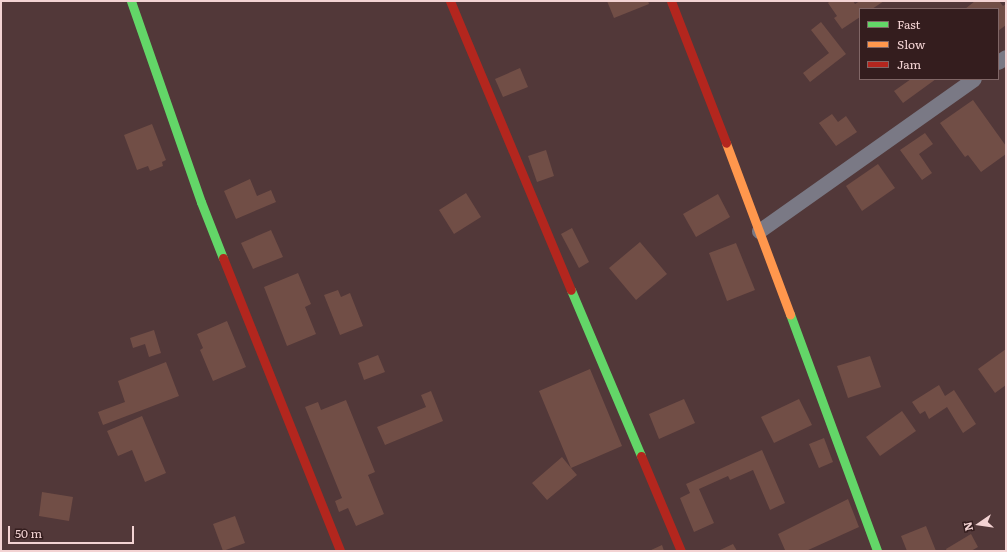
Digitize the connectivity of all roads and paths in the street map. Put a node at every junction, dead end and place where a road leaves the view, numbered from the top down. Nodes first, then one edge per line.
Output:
1 (131, 1) edge
2 (450, 1) edge
3 (671, 1) edge
4 (973, 80) edge
5 (760, 231) junction
6 (340, 551) edge
7 (681, 551) edge
8 (877, 551) edge

1 - 6 street
2 - 7 street
3 - 5 street
4 - 5 street
5 - 8 street

